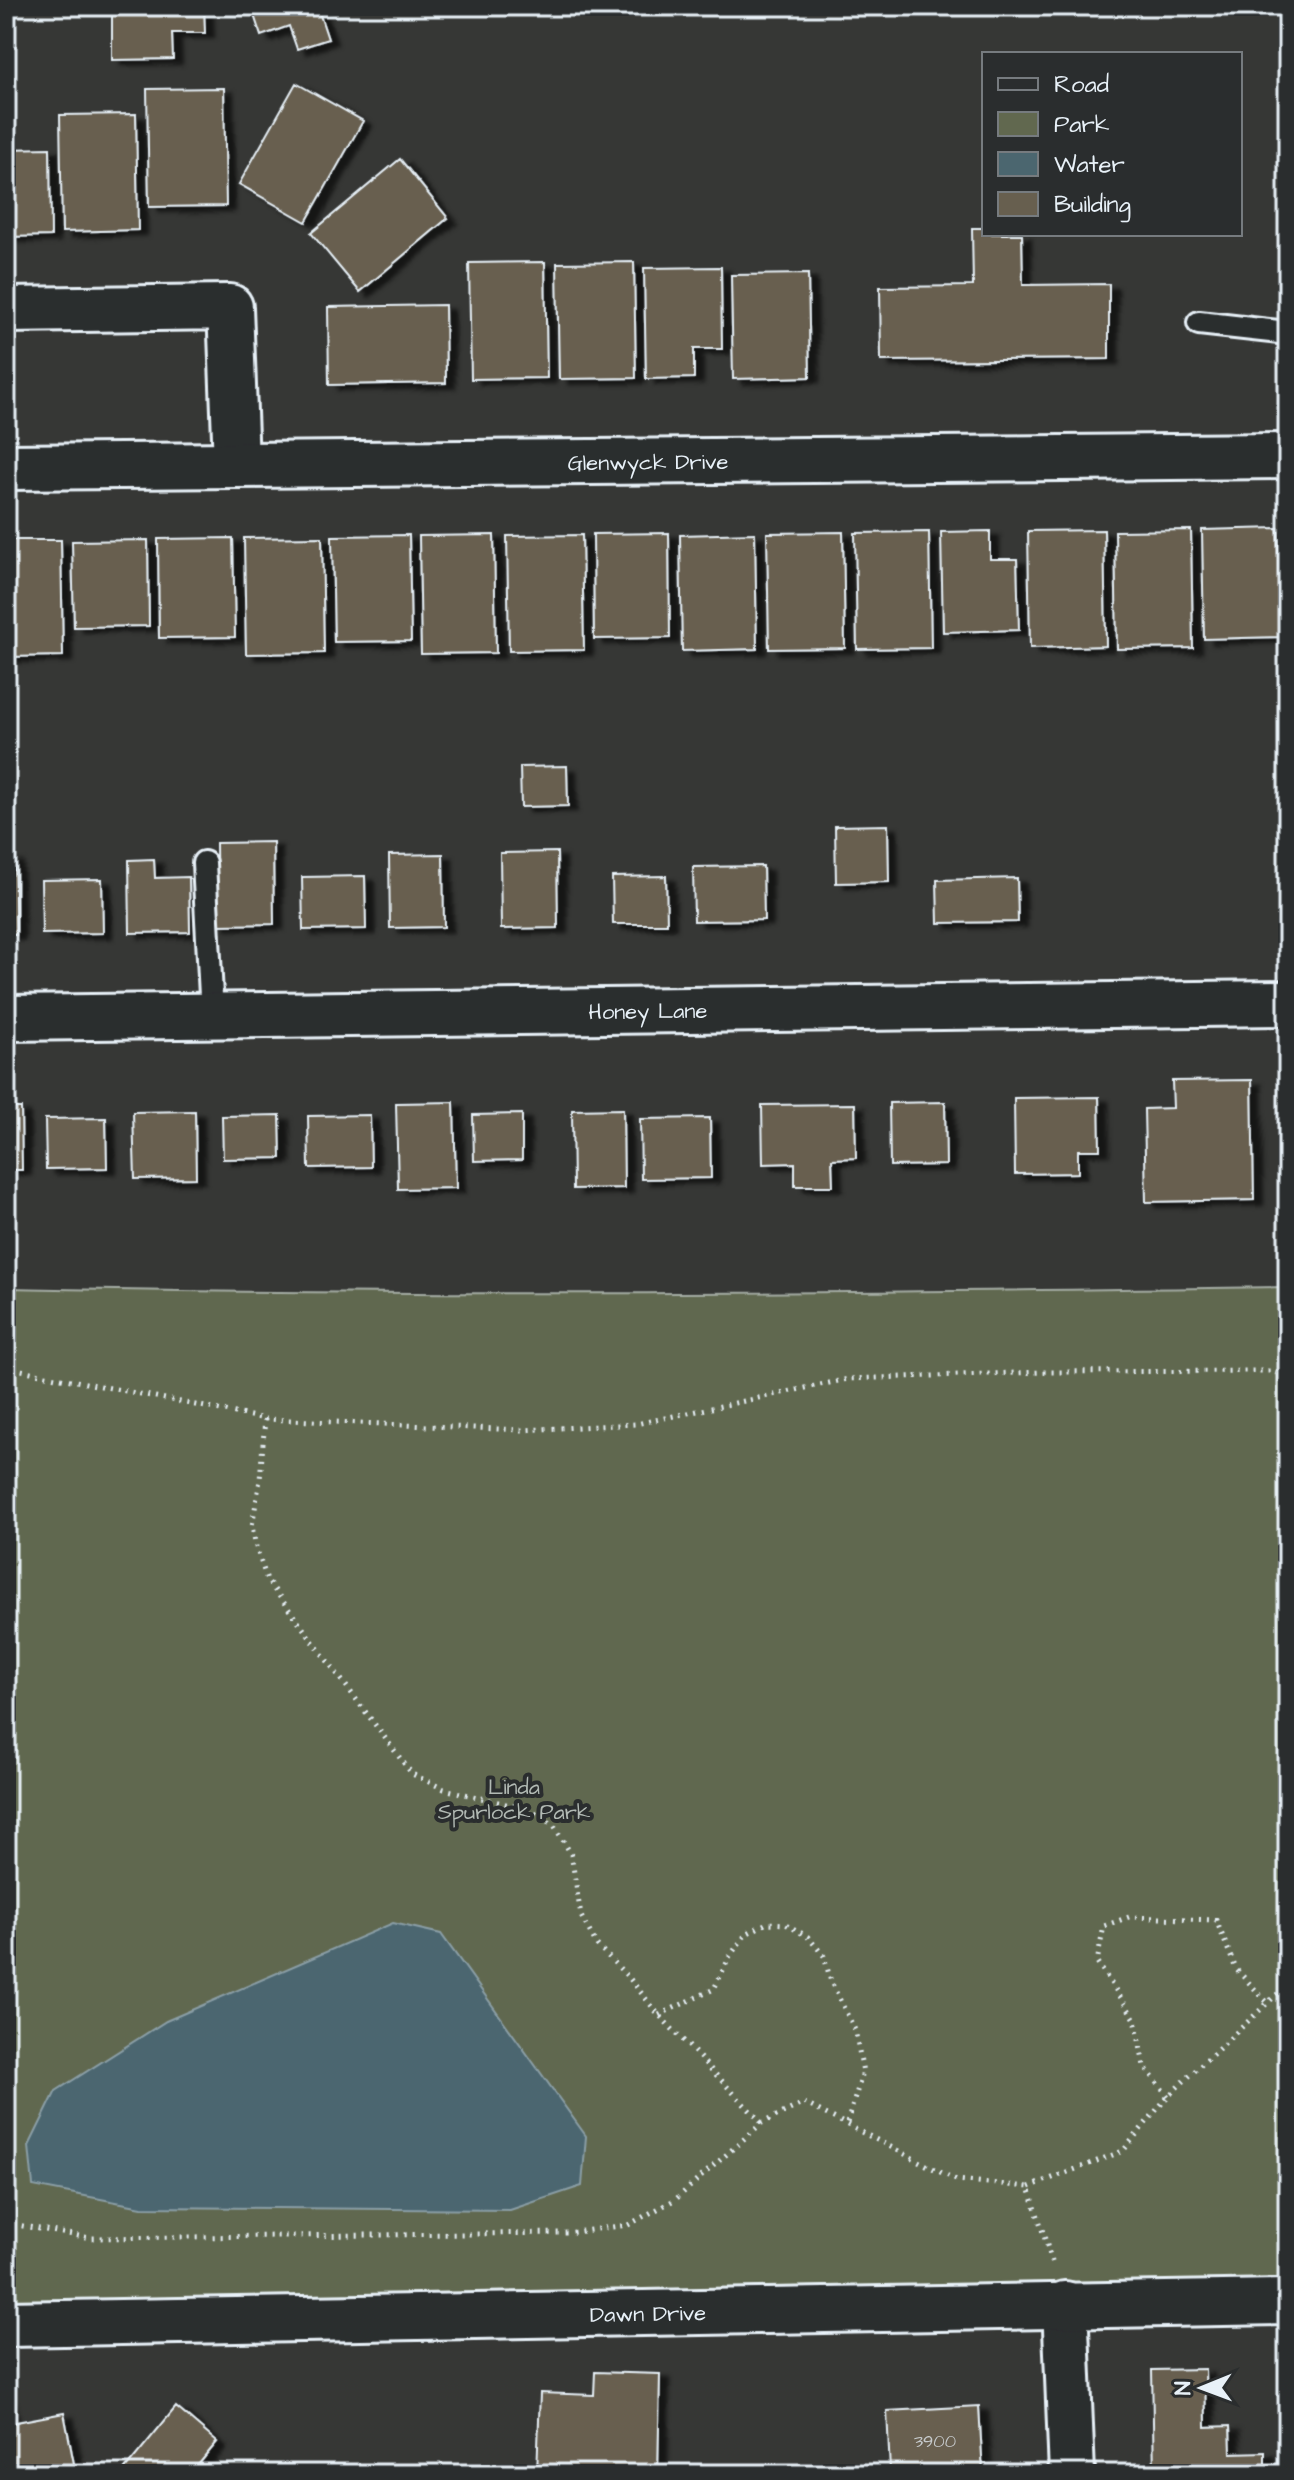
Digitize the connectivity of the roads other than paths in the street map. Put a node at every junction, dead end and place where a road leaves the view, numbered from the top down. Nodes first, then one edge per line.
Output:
1 (6, 310) edge
2 (1199, 323) dead end
3 (1288, 333) edge
4 (1288, 456) edge
5 (236, 464) junction
6 (6, 467) edge
7 (204, 863) dead end
8 (1288, 1003) edge
9 (212, 1015) junction
10 (6, 1018) edge
11 (1288, 2302) edge
12 (1065, 2304) junction
13 (6, 2324) edge
14 (1072, 2474) edge

1 - 5 street
2 - 3 lane
4 - 5 street, Glenwyck Drive
5 - 6 street, Glenwyck Drive
7 - 9 lane
8 - 9 street, Honey Lane
9 - 10 street, Honey Lane
11 - 12 street, Dawn Drive
12 - 13 street, Dawn Drive
12 - 14 street

